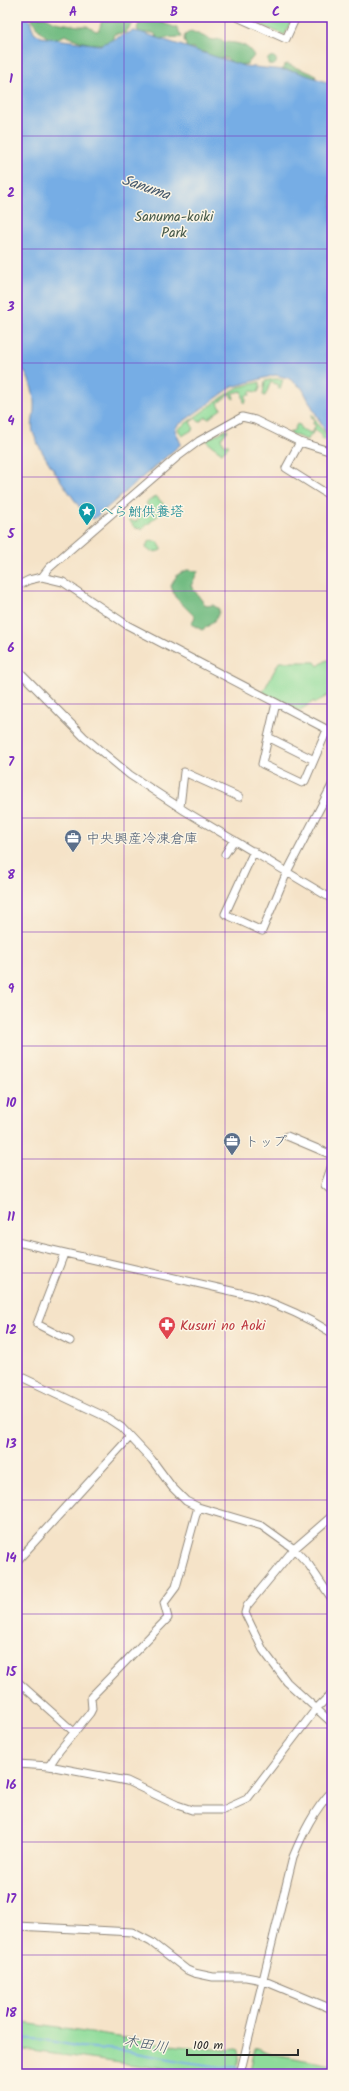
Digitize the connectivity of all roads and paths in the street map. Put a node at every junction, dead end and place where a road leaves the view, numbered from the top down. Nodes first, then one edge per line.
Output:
1 (237, 17) edge
2 (296, 17) edge
3 (300, 442) junction
4 (332, 452) edge
5 (332, 497) edge
6 (42, 577) junction
7 (17, 586) edge
8 (17, 669) edge
9 (276, 703) junction
10 (330, 731) edge
11 (268, 737) junction
12 (314, 760) junction
13 (332, 785) edge
14 (239, 797) dead end
15 (180, 807) junction
16 (234, 840) junction
17 (254, 851) junction
18 (225, 854) dead end
19 (287, 872) junction
20 (332, 899) edge
21 (287, 1136) dead end
22 (332, 1155) edge
23 (332, 1165) edge
24 (332, 1191) edge
25 (18, 1245) edge
26 (64, 1254) junction
27 (332, 1333) edge
28 (70, 1341) dead end
29 (17, 1374) edge
30 (130, 1437) junction
31 (198, 1507) junction
32 (332, 1516) edge
33 (294, 1549) junction
34 (17, 1561) edge
35 (332, 1599) edge
36 (17, 1681) edge
37 (332, 1693) edge
38 (316, 1709) junction
39 (332, 1723) edge
40 (74, 1732) junction
41 (17, 1764) edge
42 (49, 1766) junction
43 (332, 1791) edge
44 (17, 1926) edge
45 (262, 1980) junction
46 (332, 2008) edge
47 (240, 2074) edge

1 - 2 street
3 - 4 street
3 - 5 street
3 - 6 street
6 - 7 street
6 - 9 street
8 - 15 street
9 - 10 street
9 - 11 street
10 - 12 street
11 - 12 street
11 - 12 street
13 - 19 street
14 - 15 street
15 - 16 street
16 - 17 street
16 - 18 street
17 - 19 street
17 - 19 street
19 - 20 street
21 - 22 street
23 - 24 street
25 - 26 street
26 - 27 street
26 - 28 street
29 - 30 street
30 - 31 street
30 - 34 street
31 - 33 street
31 - 40 street
32 - 33 street
33 - 35 street
33 - 38 street
36 - 40 street
37 - 38 street
38 - 39 street
38 - 42 street
40 - 42 street
41 - 42 street
43 - 45 street
44 - 45 street
45 - 46 street
45 - 47 street

